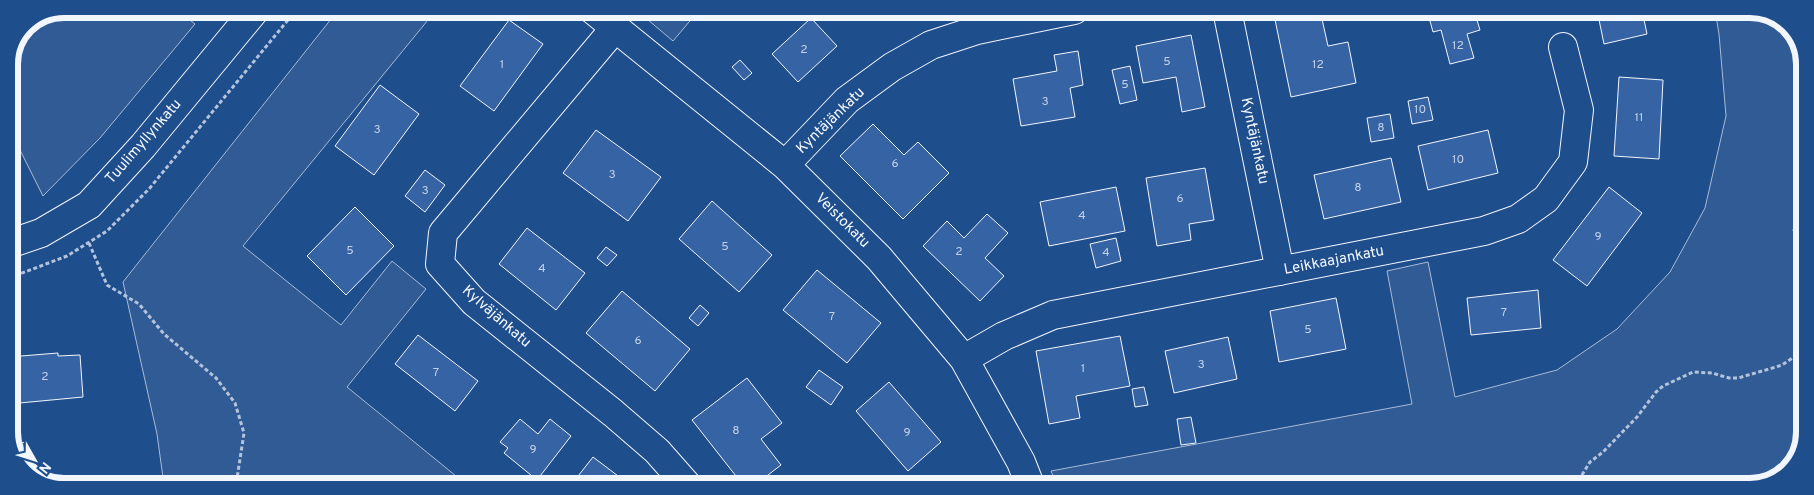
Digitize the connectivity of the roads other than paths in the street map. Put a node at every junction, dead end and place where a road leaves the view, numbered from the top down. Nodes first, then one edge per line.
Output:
1 (249, 18) edge
2 (603, 18) edge
3 (1035, 18) edge
4 (1229, 18) edge
5 (615, 28) junction
6 (1563, 47) dead end
7 (785, 165) junction
8 (18, 241) edge
9 (1280, 271) junction
10 (964, 359) junction
11 (681, 478) edge
12 (1027, 478) edge

1 - 8 street, Tuulimyllynkatu
2 - 5 street, Veistokatu
3 - 7 street, Kyntäjänkatu
4 - 9 street, Kyntäjänkatu
5 - 7 street, Veistokatu
5 - 11 street, Kylväjänkatu
6 - 9 street, Leikkaajankatu
7 - 10 street, Veistokatu
9 - 10 street, Leikkaajankatu
10 - 12 street, Veistokatu

